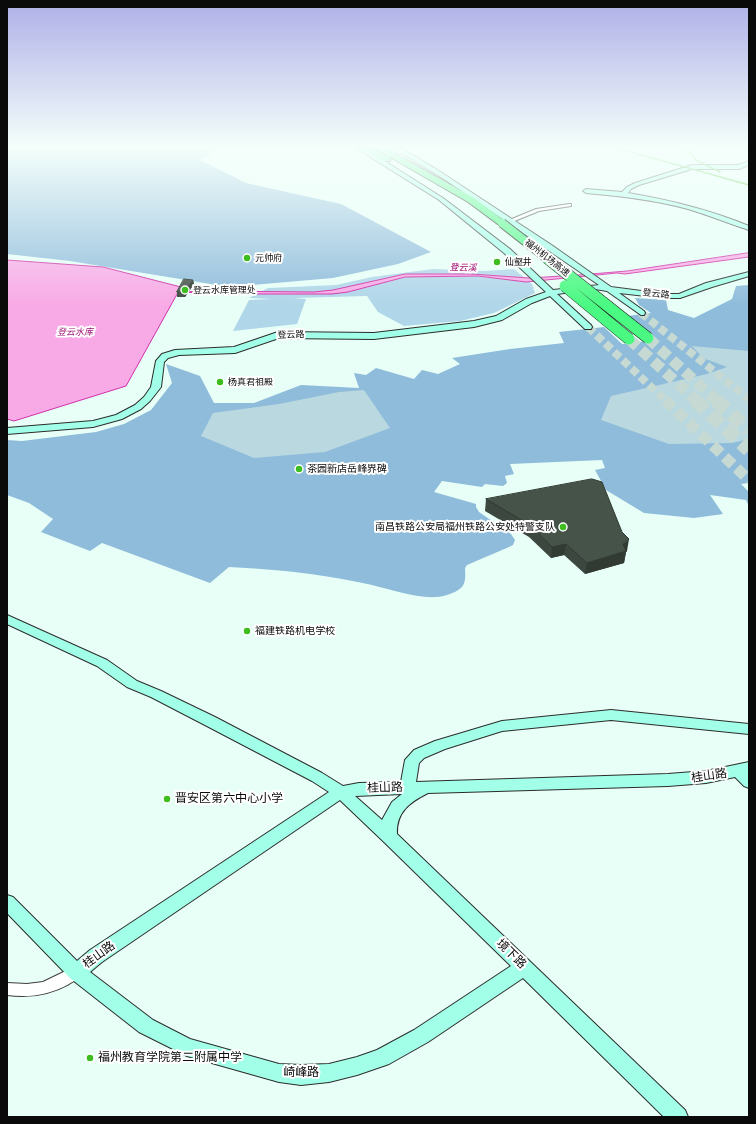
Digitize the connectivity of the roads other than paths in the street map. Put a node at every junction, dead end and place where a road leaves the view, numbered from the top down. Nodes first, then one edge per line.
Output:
1 (443, 200) edge
2 (457, 200) edge
3 (472, 200) edge
4 (475, 200) edge
5 (660, 200) edge
6 (569, 205) dead end
7 (506, 222) junction
8 (749, 228) edge
9 (749, 274) edge
10 (604, 285) junction
11 (549, 290) junction
12 (669, 297) junction
13 (624, 300) junction
14 (641, 313) tunnel mouth
15 (588, 327) tunnel mouth
16 (648, 338) tunnel mouth
17 (629, 339) tunnel mouth
18 (7, 430) edge
19 (7, 619) edge
20 (749, 729) edge
21 (746, 774) edge
22 (428, 786) junction
23 (408, 787) junction
24 (341, 792) junction
25 (389, 836) junction
26 (7, 902) edge
27 (524, 967) junction
28 (76, 972) junction
29 (7, 989) edge
30 (678, 1117) edge

1 - 11 street
2 - 17 highway, 福州机场高速, bridge
3 - 7 highway, 福州机场高速
4 - 7 street
5 - 8 street
6 - 7 street
7 - 10 street
7 - 16 highway, 福州机场高速, bridge
9 - 12 street, 登云路
10 - 11 street, 登云路
10 - 12 street, 登云路
10 - 13 street
11 - 15 street
11 - 18 street, 登云路
12 - 13 street
13 - 14 street
19 - 24 street, 境下路
20 - 23 street
21 - 22 street, 桂山路
22 - 23 street, 桂山路
22 - 25 street
23 - 24 street, 桂山路
24 - 25 street, 境下路
24 - 28 street, 桂山路
25 - 27 street, 境下路
26 - 28 street, 崎峰路
27 - 28 street, 崎峰路
27 - 30 street, 境下路
28 - 29 street

